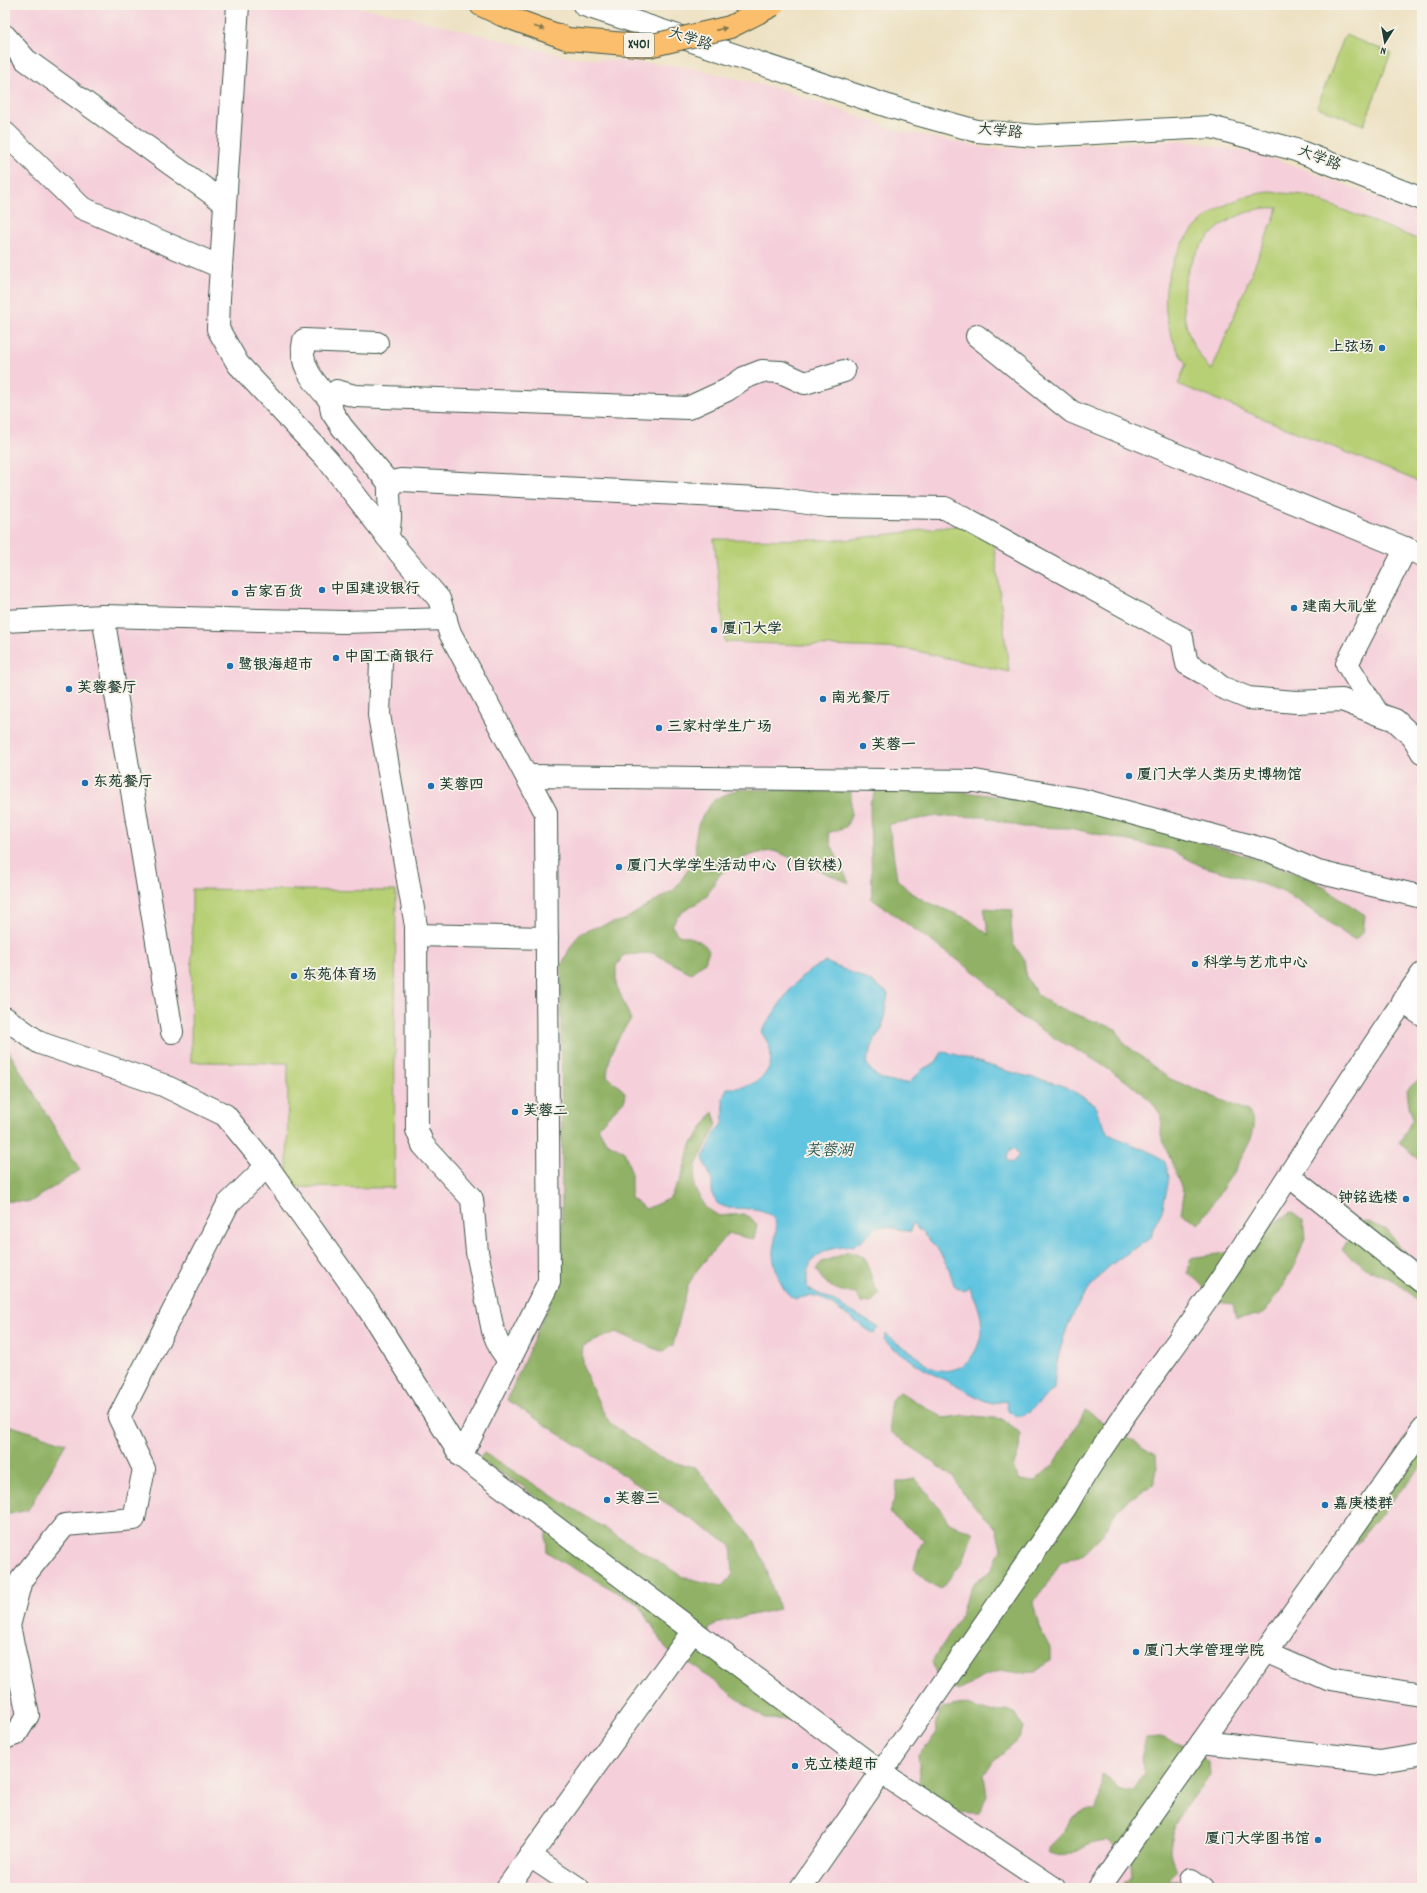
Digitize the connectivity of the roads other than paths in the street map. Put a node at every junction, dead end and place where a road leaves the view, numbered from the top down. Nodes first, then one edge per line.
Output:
1 (238, 5) edge
2 (481, 5) edge
3 (584, 5) edge
4 (773, 5) edge
5 (5, 36) edge
6 (5, 133) edge
7 (1422, 199) edge
8 (225, 203) junction
9 (221, 268) junction
10 (977, 336) dead end
11 (377, 343) dead end
12 (844, 371) dead end
13 (330, 400) junction
14 (389, 483) junction
15 (388, 537) junction
16 (1414, 551) edge
17 (103, 616) junction
18 (446, 619) junction
19 (5, 621) edge
20 (381, 662) dead end
21 (1378, 714) junction
22 (1422, 752) edge
23 (528, 776) junction
24 (1422, 897) edge
25 (416, 935) junction
26 (547, 938) junction
27 (1422, 974) edge
28 (1402, 1001) junction
29 (1422, 1016) edge
30 (5, 1018) edge
31 (172, 1032) dead end
32 (267, 1166) junction
33 (1289, 1176) junction
34 (1422, 1282) edge
35 (509, 1361) junction
36 (1422, 1430) edge
37 (461, 1456) junction
38 (693, 1631) junction
39 (1265, 1652) junction
40 (1422, 1695) edge
41 (5, 1738) edge
42 (1202, 1742) junction
43 (1422, 1755) edge
44 (882, 1773) junction
45 (530, 1856) junction
46 (507, 1888) edge
47 (578, 1888) edge
48 (801, 1888) edge
49 (1054, 1888) edge
50 (1099, 1888) edge

1 - 8 street
2 -> 4 highway, X401, bridge
3 - 7 street, 大学路
5 - 8 street
6 - 9 street
8 - 9 street
9 - 15 street
10 - 16 street
11 - 13 street
12 - 13 street
13 - 14 street
14 - 15 street
14 - 21 street
15 - 18 street
16 - 21 street
17 - 18 street
17 - 19 street
17 - 31 street
18 - 23 street
20 - 25 street
21 - 22 street
23 - 24 street
23 - 26 street
25 - 26 street
25 - 35 street
26 - 35 street
27 - 28 street
28 - 29 street
28 - 33 street
30 - 32 street
32 - 37 street
32 - 41 street
33 - 34 street
33 - 44 street
35 - 37 street
36 - 39 street
37 - 38 street
38 - 44 street
38 - 45 street
39 - 40 street
39 - 42 street
42 - 43 street
42 - 50 street
44 - 48 street
44 - 49 street
45 - 46 street
45 - 47 street

